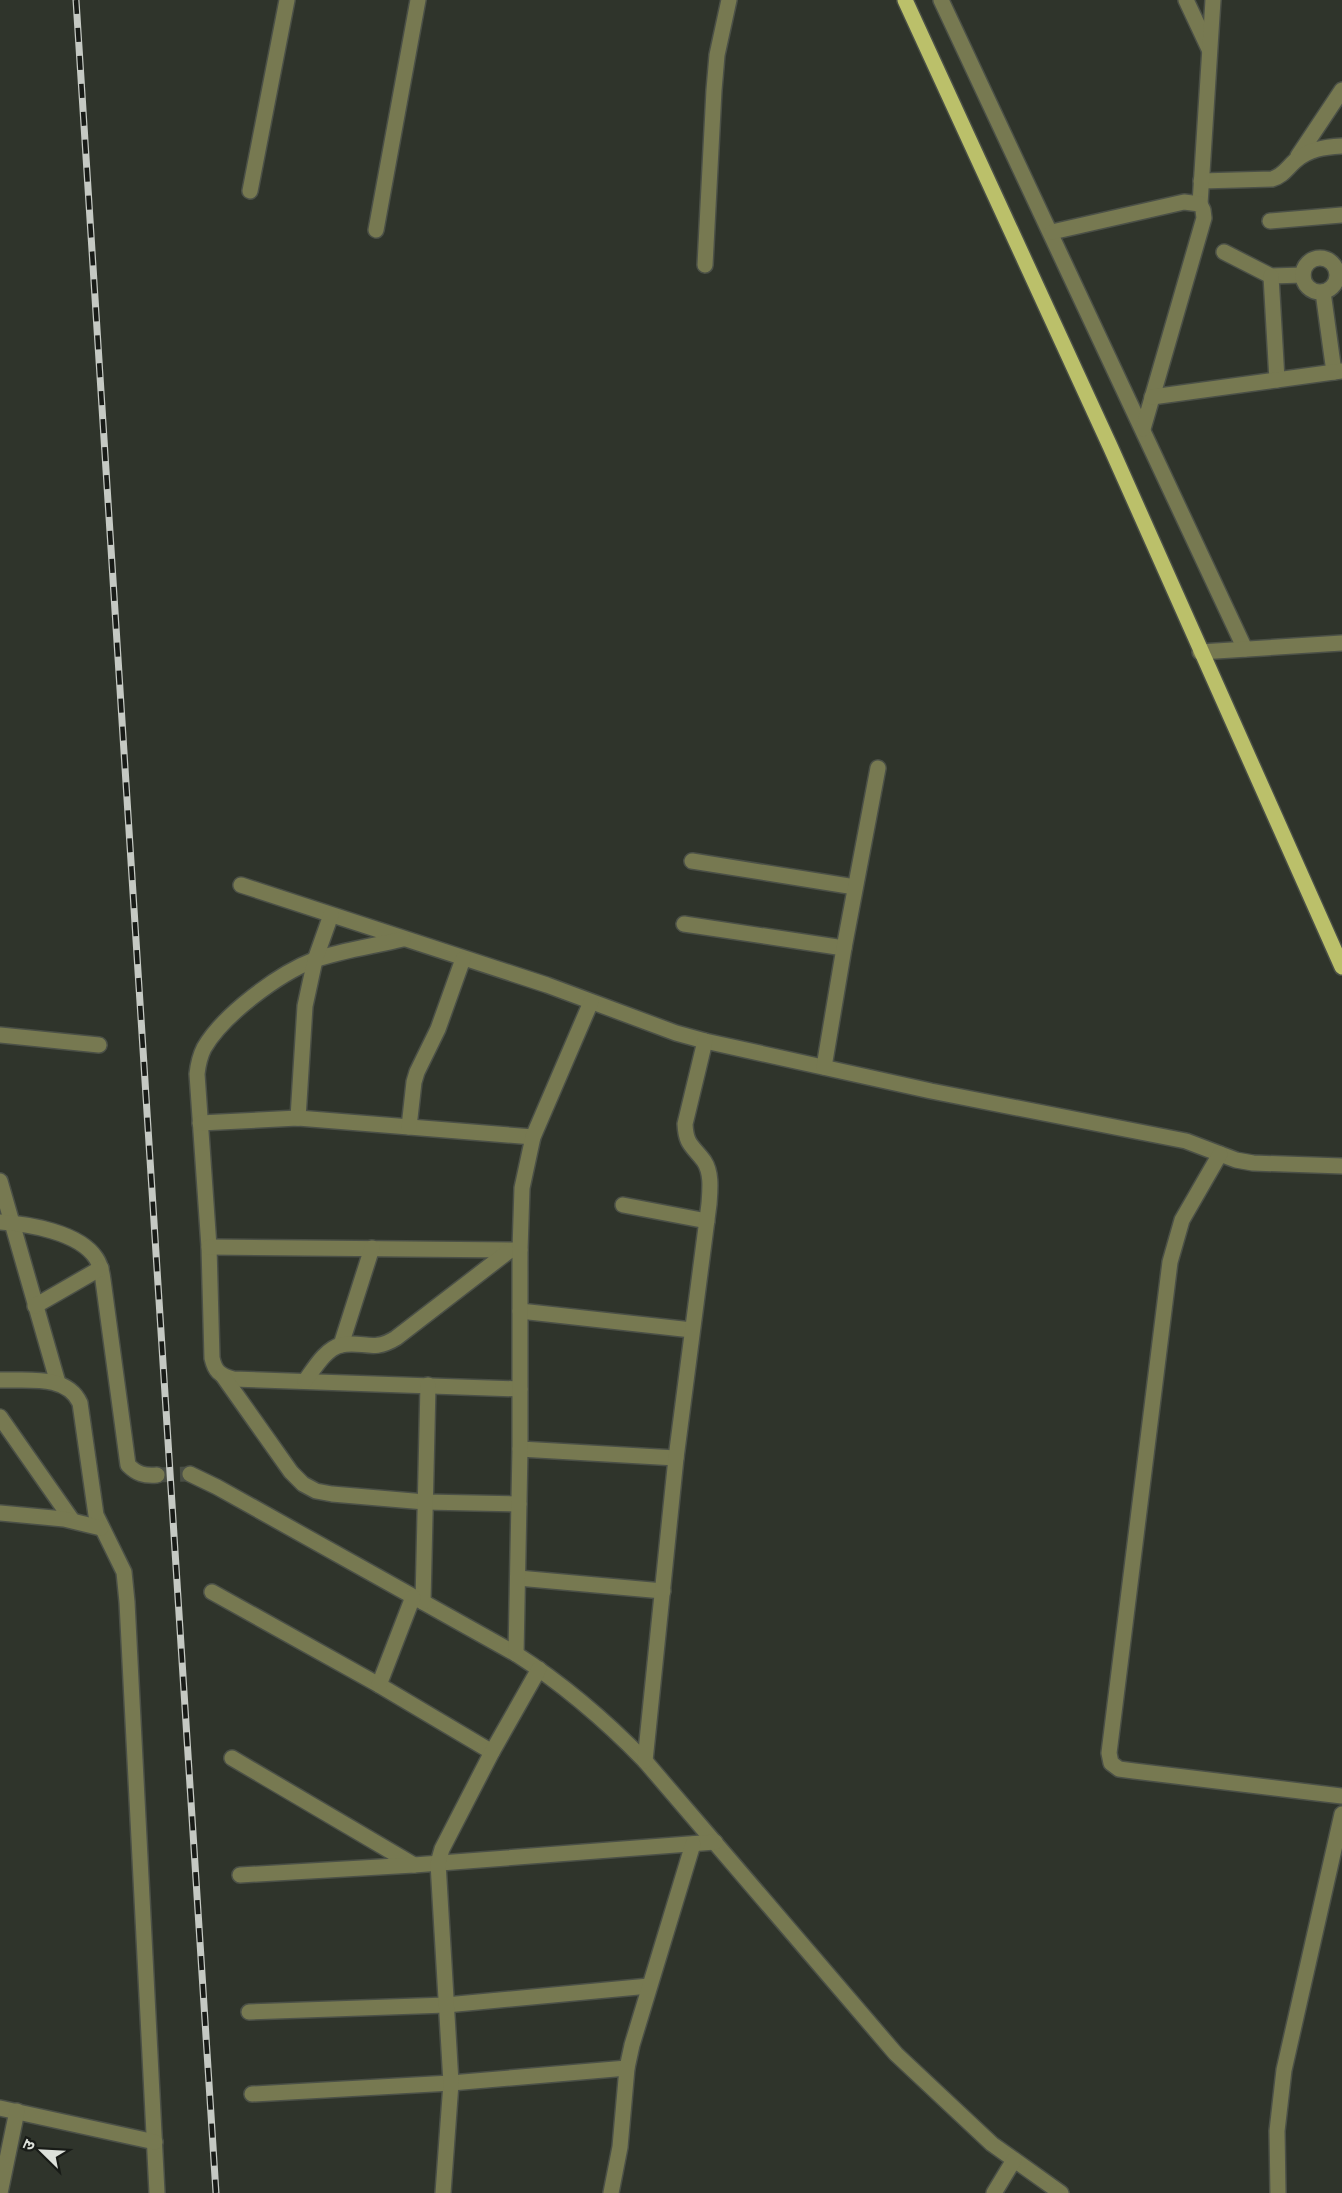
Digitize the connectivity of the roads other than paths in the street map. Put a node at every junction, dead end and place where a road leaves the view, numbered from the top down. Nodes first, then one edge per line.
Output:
1 (287, 0) edge
2 (418, 0) edge
3 (729, 0) edge
4 (905, 0) edge
5 (941, 0) edge
6 (1186, 0) edge
7 (1213, 0) edge
8 (1210, 51) junction
9 (1342, 90) edge
10 (1342, 146) edge
11 (1295, 161) junction
12 (1201, 181) junction
13 (250, 191) dead end
14 (1200, 204) junction
15 (1342, 215) edge
16 (1270, 221) dead end
17 (376, 230) dead end
18 (1052, 232) junction
19 (1224, 252) dead end
20 (705, 265) dead end
21 (1303, 275) junction
22 (1271, 276) junction
23 (1323, 292) junction
24 (1338, 372) edge
25 (1277, 380) junction
26 (1152, 397) junction
27 (1143, 429) junction
28 (1342, 643) edge
29 (1245, 649) junction
30 (1200, 652) junction
31 (878, 768) dead end
32 (692, 861) dead end
33 (241, 885) dead end
34 (855, 887) junction
35 (330, 915) junction
36 (684, 924) dead end
37 (403, 939) junction
38 (844, 948) junction
39 (463, 959) junction
40 (315, 960) junction
41 (1342, 967) edge
42 (591, 1002) junction
43 (0, 1035) edge
44 (705, 1041) junction
45 (99, 1045) dead end
46 (824, 1067) junction
47 (298, 1118) junction
48 (200, 1122) junction
49 (410, 1127) junction
50 (532, 1137) junction
51 (1220, 1154) junction
52 (1342, 1166) edge
53 (0, 1181) edge
54 (623, 1205) dead end
55 (707, 1221) junction
56 (5, 1222) edge
57 (209, 1247) junction
58 (372, 1248) junction
59 (514, 1251) junction
60 (101, 1268) junction
61 (35, 1306) junction
62 (520, 1311) junction
63 (692, 1330) junction
64 (342, 1345) junction
65 (223, 1376) junction
66 (0, 1380) edge
67 (305, 1381) junction
68 (58, 1383) junction
69 (428, 1385) junction
70 (520, 1389) junction
71 (0, 1417) edge
72 (520, 1449) junction
73 (676, 1458) junction
74 (190, 1474) tunnel mouth
75 (157, 1475) tunnel mouth
76 (425, 1502) junction
77 (519, 1504) junction
78 (0, 1512) edge
79 (72, 1520) junction
80 (101, 1528) junction
81 (518, 1578) junction
82 (663, 1591) junction
83 (212, 1592) dead end
84 (418, 1600) junction
85 (516, 1654) junction
86 (539, 1669) junction
87 (379, 1685) junction
88 (492, 1752) junction
89 (232, 1758) dead end
90 (645, 1761) junction
91 (1342, 1796) edge
92 (1342, 1814) edge
93 (715, 1842) junction
94 (693, 1844) junction
95 (438, 1863) junction
96 (414, 1865) junction
97 (240, 1875) dead end
98 (649, 1986) junction
99 (446, 2005) junction
100 (249, 2012) dead end
101 (627, 2068) junction
102 (451, 2083) junction
103 (252, 2094) dead end
104 (0, 2108) edge
105 (17, 2111) junction
106 (155, 2142) junction
107 (1014, 2160) junction
108 (0, 2193) edge
109 (157, 2193) edge
110 (443, 2193) edge
111 (611, 2193) edge
112 (994, 2193) edge
113 (1061, 2193) edge
114 (1278, 2193) edge

1 - 13 street
2 - 17 street
3 - 20 street
4 - 30 main road
5 - 18 street
6 - 8 street
7 - 8 street
8 - 12 street
9 - 11 street
10 - 11 street
11 - 12 street
12 - 14 street
14 - 18 street
14 - 26 street
15 - 16 street
18 - 27 street
19 - 22 street
21 - 22 street
21 - 23 street
21 - 23 street
22 - 25 street
23 - 24 street
24 - 25 street
25 - 26 street
26 - 27 street
27 - 29 street
28 - 29 street
29 - 30 street
30 - 41 main road
31 - 34 street
32 - 34 street
33 - 35 street
34 - 38 street
35 - 37 street
35 - 40 street
36 - 38 street
37 - 39 street
37 - 40 street
38 - 46 street
39 - 42 street
39 - 49 street
40 - 47 street
40 - 48 street
42 - 44 street
42 - 50 street
43 - 45 street
44 - 46 street
44 - 55 street
46 - 51 street
47 - 48 street
47 - 49 street
48 - 57 street
49 - 50 street
50 - 59 street
51 - 52 street
51 - 91 street
53 - 56 street
54 - 55 street
55 - 63 street
56 - 60 street
56 - 61 street
57 - 58 street
57 - 65 street
58 - 59 street
58 - 64 street
59 - 62 street
59 - 64 street
60 - 61 street
60 - 75 street
61 - 68 street
62 - 63 street
62 - 70 street
63 - 73 street
64 - 67 street
65 - 67 street
65 - 76 street
66 - 68 street
67 - 69 street
68 - 80 street
69 - 70 street
69 - 76 street
70 - 72 street
71 - 79 street
72 - 73 street
72 - 77 street
73 - 82 street
74 - 84 street
76 - 77 street
76 - 84 street
77 - 81 street
78 - 79 street
79 - 80 street
80 - 106 street
81 - 82 street
81 - 85 street
82 - 90 street
83 - 87 street
84 - 85 street
84 - 87 street
85 - 86 street
86 - 88 street
86 - 90 street
87 - 88 street
88 - 95 street
89 - 96 street
90 - 93 street
92 - 114 street
93 - 94 street
93 - 107 street
94 - 95 street
94 - 98 street
95 - 96 street
95 - 99 street
96 - 97 street
98 - 99 street
98 - 101 street
99 - 100 street
99 - 102 street
101 - 102 street
101 - 111 street
102 - 103 street
102 - 110 street
104 - 105 street
105 - 106 street
105 - 108 street
106 - 109 street
107 - 112 street
107 - 113 street

